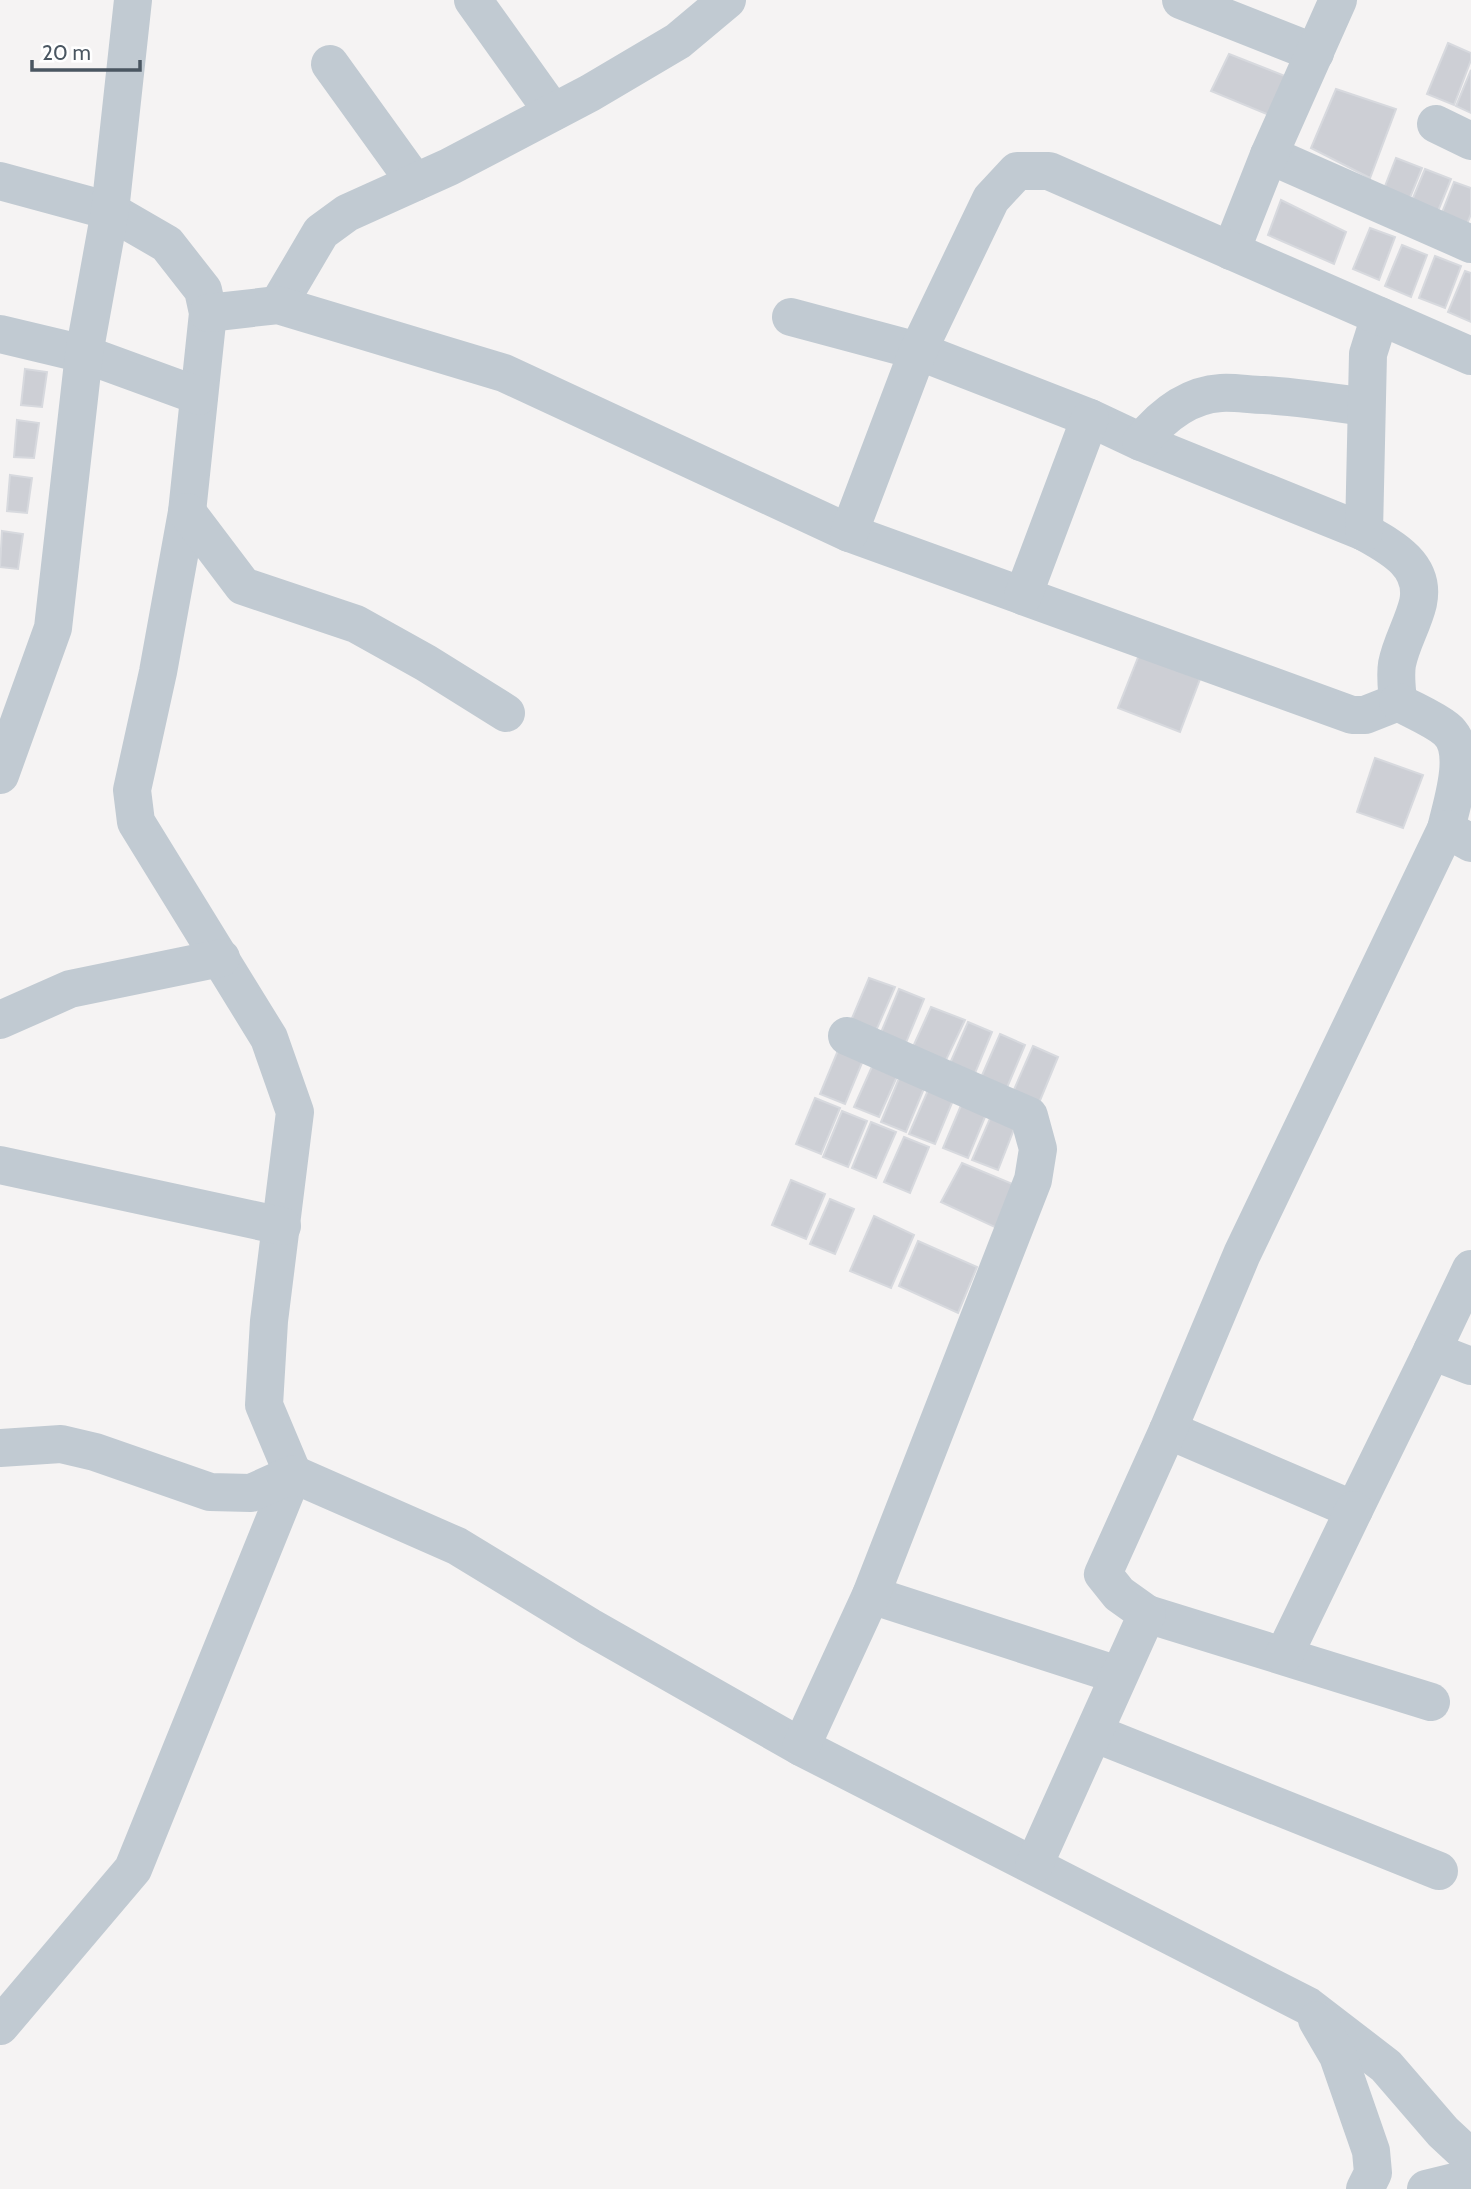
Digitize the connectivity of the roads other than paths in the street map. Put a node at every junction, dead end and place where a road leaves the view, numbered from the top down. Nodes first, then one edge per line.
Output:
1 (133, 0) edge
2 (473, 0) edge
3 (727, 0) edge
4 (1181, 0) edge
5 (1338, 0) edge
6 (686, 13) edge
7 (1315, 53) junction
8 (330, 64) dead end
9 (554, 112) junction
10 (1436, 124) dead end
11 (1471, 141) edge
12 (1269, 155) junction
13 (0, 181) edge
14 (415, 182) junction
15 (110, 211) junction
16 (1471, 244) edge
17 (1231, 251) junction
18 (206, 301) junction
19 (278, 305) junction
20 (1380, 316) junction
21 (791, 317) dead end
22 (0, 334) edge
23 (918, 351) junction
24 (84, 354) junction
25 (1471, 356) edge
26 (200, 396) junction
27 (1365, 407) junction
28 (1090, 418) junction
29 (1141, 442) junction
30 (187, 512) junction
31 (1364, 532) junction
32 (849, 533) junction
33 (1023, 596) junction
34 (1398, 702) junction
35 (506, 713) dead end
36 (0, 775) edge
37 (1458, 836) edge
38 (220, 958) junction
39 (0, 1020) edge
40 (847, 1035) dead end
41 (0, 1165) edge
42 (282, 1226) junction
43 (1471, 1269) edge
44 (1432, 1351) junction
45 (1471, 1366) edge
46 (1168, 1430) junction
47 (0, 1448) edge
48 (293, 1474) junction
49 (1354, 1510) junction
50 (871, 1595) junction
51 (1147, 1614) junction
52 (1284, 1655) junction
53 (1118, 1675) junction
54 (1431, 1702) dead end
55 (1094, 1733) junction
56 (800, 1747) junction
57 (1034, 1865) junction
58 (1439, 1871) dead end
59 (1308, 2006) junction
60 (0, 2026) edge
61 (1471, 2158) edge
62 (1471, 2178) edge
63 (1364, 2189) edge
64 (1426, 2189) edge

1 - 15 street
2 - 9 street
3 - 6 street
4 - 7 street
5 - 7 street
6 - 9 street
7 - 12 street
8 - 14 street
9 - 14 street
10 - 11 street
12 - 16 street
12 - 17 street
13 - 15 street
14 - 19 street
15 - 18 street
15 - 24 street
17 - 20 street
17 - 23 street
18 - 19 street
18 - 26 street
19 - 32 street
20 - 25 street
20 - 27 street
21 - 23 street
22 - 24 street
23 - 28 street
23 - 32 street
24 - 26 street
24 - 36 street
26 - 30 street
27 - 29 street
27 - 31 street
28 - 29 street
28 - 33 street
29 - 31 street
30 - 35 street
30 - 38 street
31 - 34 street
32 - 33 street
33 - 34 street
34 - 37 street
37 - 46 street
38 - 39 street
38 - 42 street
40 - 50 street
41 - 42 street
42 - 48 street
43 - 44 street
44 - 45 street
44 - 49 street
46 - 49 street
46 - 51 street
47 - 48 street
48 - 56 street
48 - 60 street
49 - 52 street
50 - 53 street
50 - 56 street
51 - 52 street
51 - 53 street
52 - 54 street
53 - 55 street
55 - 57 street
55 - 58 street
56 - 57 street
57 - 59 street
59 - 61 street
59 - 63 street
62 - 64 street

